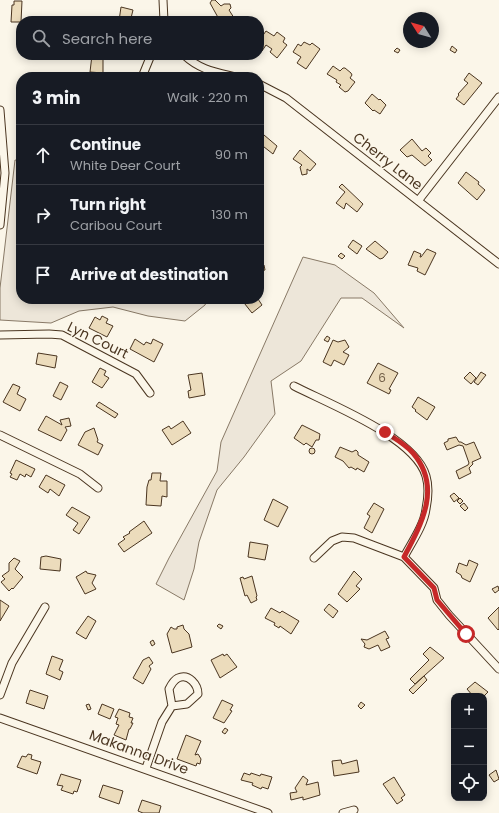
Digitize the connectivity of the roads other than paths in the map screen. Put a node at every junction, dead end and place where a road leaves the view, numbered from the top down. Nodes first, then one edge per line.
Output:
1 (163, 0) edge
2 (164, 16) edge
3 (149, 60) edge
4 (191, 60) edge
5 (144, 72) edge
6 (213, 72) edge
7 (264, 87) edge
8 (499, 97) edge
9 (0, 110) edge
10 (418, 201) junction
11 (0, 225) edge
12 (499, 264) edge
13 (0, 335) edge
14 (294, 386) dead end
15 (150, 392) dead end
16 (0, 435) edge
17 (98, 488) dead end
18 (404, 557) junction
19 (314, 558) dead end
20 (45, 607) dead end
21 (499, 669) edge
22 (0, 695) edge
23 (172, 706) junction
24 (0, 718) edge
25 (146, 768) junction
26 (354, 810) dead end
27 (268, 813) edge
28 (343, 813) edge

1 - 2 street
3 - 5 street
4 - 6 street
7 - 10 street, Cherry Lane
8 - 10 street
9 - 11 street
10 - 12 street, Cherry Lane
13 - 15 street, Lyn Court
14 - 18 street
16 - 17 street
18 - 19 street
18 - 21 street
20 - 22 street
23 - 23 street
23 - 25 street
24 - 25 street, Makanna Drive
25 - 27 street, Makanna Drive
26 - 28 street

